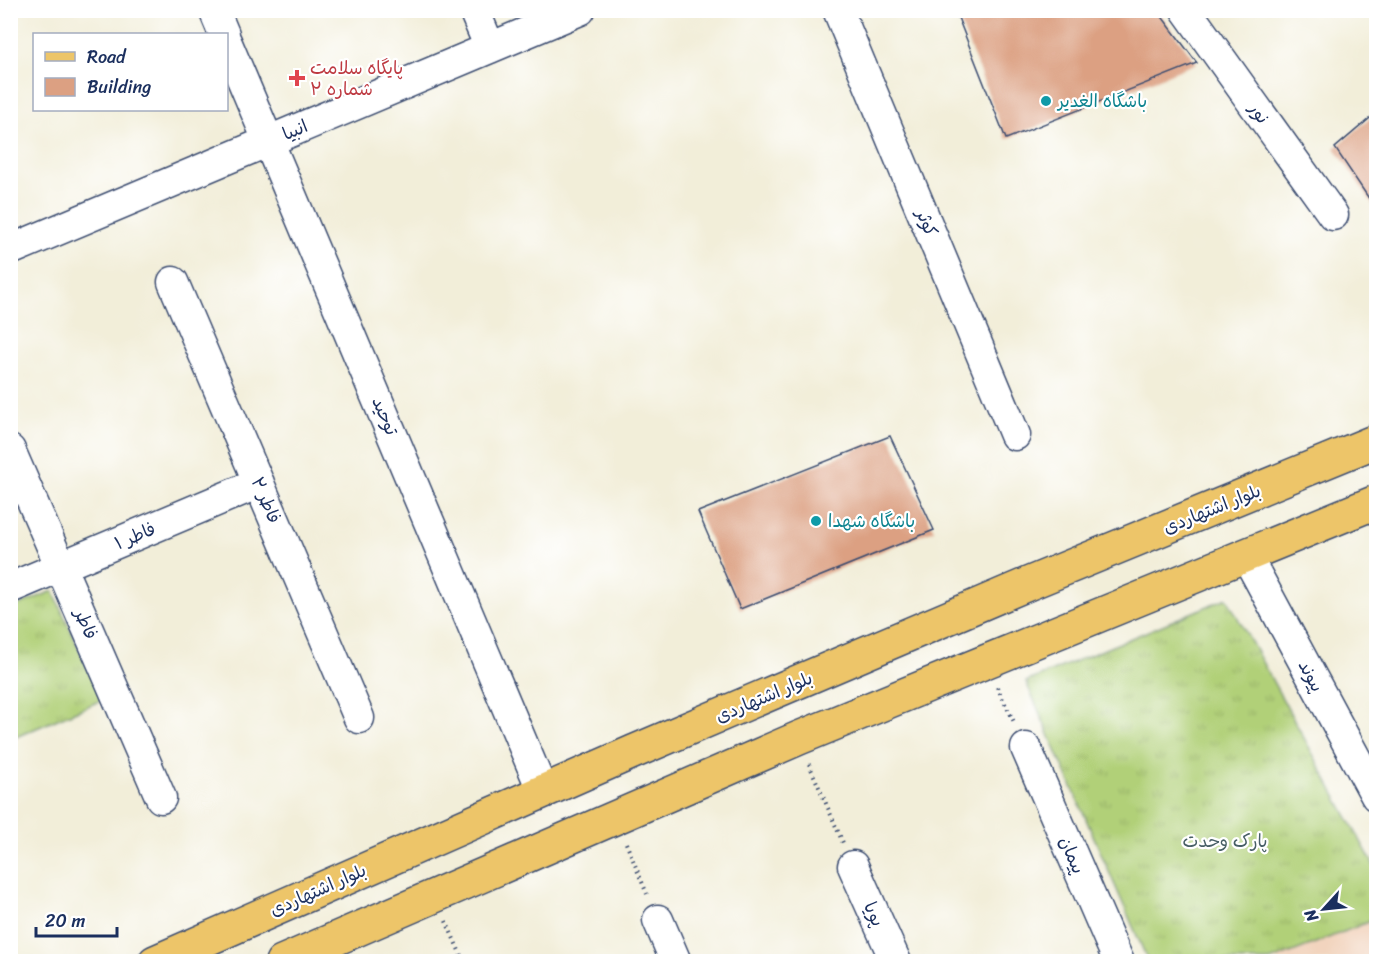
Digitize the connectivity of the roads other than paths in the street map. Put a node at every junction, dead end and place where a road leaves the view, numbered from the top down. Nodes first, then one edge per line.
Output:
1 (214, 10) edge
2 (474, 10) edge
3 (580, 10) edge
4 (838, 10) edge
5 (1186, 10) edge
6 (224, 33) edge
7 (228, 45) edge
8 (490, 48) junction
9 (269, 141) junction
10 (1333, 215) dead end
11 (10, 250) edge
12 (173, 282) dead end
13 (1015, 435) dead end
14 (1377, 441) edge
15 (10, 450) edge
16 (258, 483) junction
17 (1377, 502) edge
18 (1246, 555) junction
19 (62, 567) junction
20 (10, 588) edge
21 (359, 718) dead end
22 (1026, 748) road end
23 (543, 792) junction
24 (1377, 796) edge
25 (161, 798) dead end
26 (853, 866) road end
27 (658, 920) road end
28 (154, 962) edge
29 (282, 962) edge
30 (676, 962) edge
31 (896, 962) edge
32 (1119, 962) edge

1 - 6 street
2 - 8 street
3 - 8 street, انبیا
4 - 13 street, کوثر
5 - 10 street, نور
7 - 9 street, توحید
8 - 9 street, انبیا
9 - 11 street, انبیا
9 - 23 street, توحید
12 - 16 street, فاطر ۲
14 - 23 main road, بلوار اشتهاردی
15 - 19 street, فاطر
16 - 19 street, فاطر ۱
16 - 21 street, فاطر ۲
17 - 18 main road
18 - 24 street, پیوند
18 - 29 main road
19 - 20 street, فاطر ۱
19 - 25 street, فاطر
22 - 32 street, پیمان
23 - 28 main road, بلوار اشتهاردی
26 - 31 street, پویا
27 - 30 street

